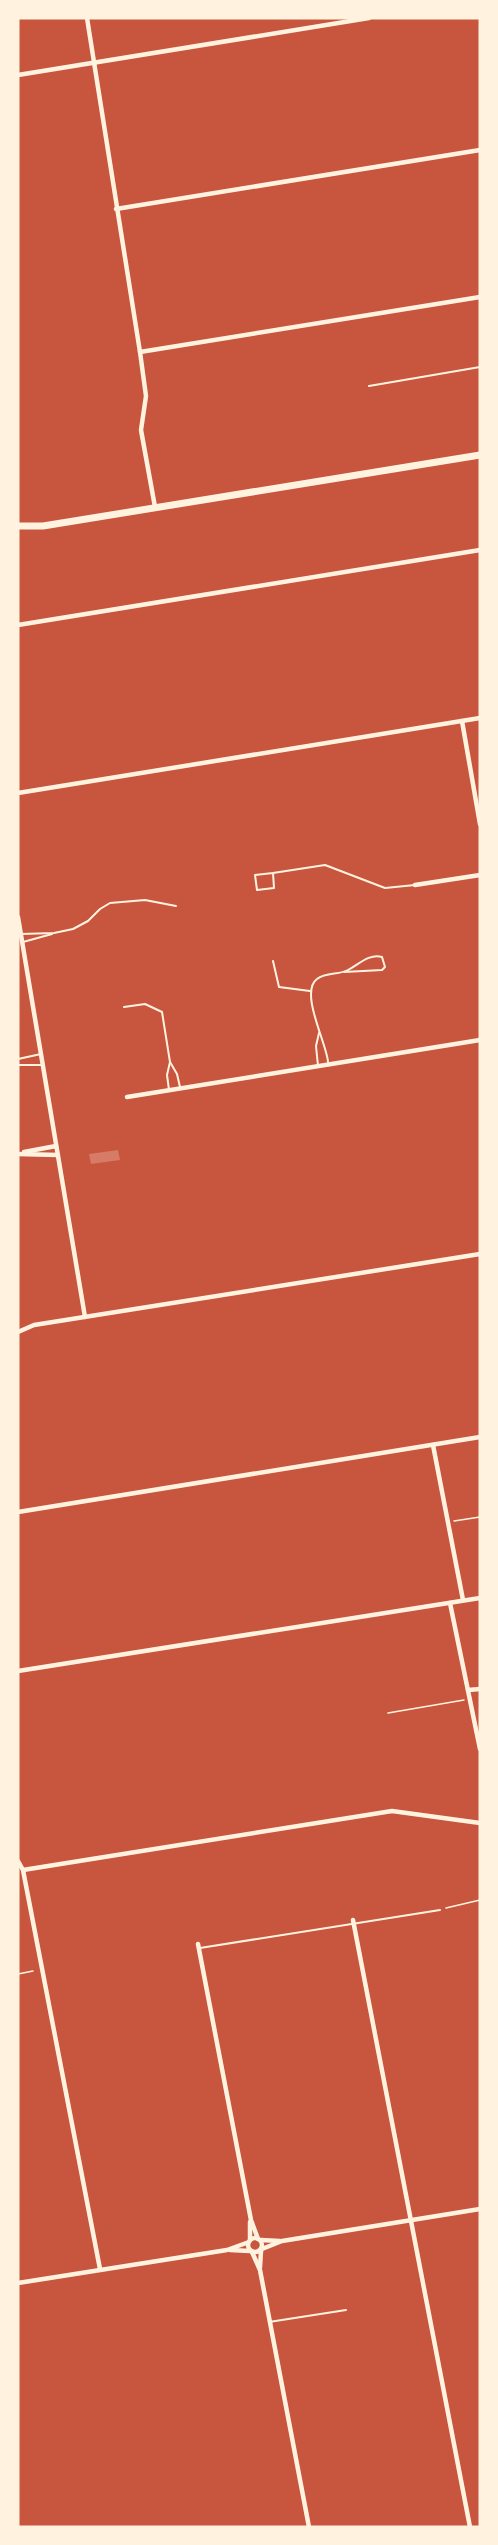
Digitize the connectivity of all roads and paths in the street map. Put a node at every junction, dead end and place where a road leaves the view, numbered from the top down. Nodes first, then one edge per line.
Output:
1 (87, 18) edge
2 (369, 18) edge
3 (94, 63) junction
4 (18, 75) edge
5 (480, 150) edge
6 (116, 209) junction
7 (480, 297) edge
8 (140, 352) junction
9 (480, 367) edge
10 (369, 386) dead end
11 (480, 455) edge
12 (155, 507) junction
13 (18, 526) edge
14 (480, 550) edge
15 (18, 625) edge
16 (480, 718) edge
17 (462, 721) junction
18 (18, 792) edge
19 (480, 824) edge
20 (273, 873) junction
21 (480, 875) edge
22 (415, 885) joint
23 (176, 906) dead end
24 (18, 917) edge
25 (54, 933) junction
26 (21, 934) junction
27 (21, 944) edge
28 (21, 953) edge
29 (273, 961) dead end
30 (344, 972) junction
31 (310, 991) junction
32 (124, 1006) dead end
33 (319, 1033) junction
34 (480, 1040) edge
35 (41, 1054) junction
36 (18, 1059) edge
37 (170, 1062) junction
38 (328, 1064) junction
39 (18, 1065) edge
40 (42, 1065) junction
41 (318, 1066) junction
42 (180, 1088) junction
43 (169, 1090) junction
44 (127, 1096) dead end
45 (56, 1146) junction
46 (18, 1154) edge
47 (58, 1155) junction
48 (480, 1254) edge
49 (85, 1317) junction
50 (18, 1332) edge
51 (480, 1437) edge
52 (433, 1445) junction
53 (18, 1512) edge
54 (480, 1517) edge
55 (448, 1522) junction
56 (480, 1598) edge
57 (463, 1600) junction
58 (450, 1603) junction
59 (18, 1671) edge
60 (480, 1689) edge
61 (468, 1690) junction
62 (470, 1699) junction
63 (388, 1713) dead end
64 (480, 1749) edge
65 (480, 1823) edge
66 (18, 1861) edge
67 (23, 1870) junction
68 (480, 1900) edge
69 (440, 1910) joint
70 (353, 1922) junction
71 (198, 1946) joint
72 (33, 1971) dead end
73 (18, 1974) edge
74 (480, 2209) edge
75 (251, 2220) junction
76 (411, 2220) junction
77 (259, 2239) junction
78 (249, 2241) junction
79 (282, 2241) junction
80 (227, 2250) junction
81 (261, 2250) junction
82 (251, 2251) junction
83 (100, 2269) junction
84 (260, 2270) junction
85 (18, 2283) edge
86 (346, 2310) dead end
87 (269, 2322) junction
88 (309, 2527) edge
89 (470, 2527) edge

1 - 3 street
2 - 3 street
3 - 4 street
3 - 6 street
5 - 6 street
6 - 8 street
7 - 8 street
8 - 12 street
9 - 10 lane
11 - 12 main road
12 - 13 main road
14 - 15 street
16 - 17 street
17 - 18 street
17 - 19 street
20 - 20 lane
20 - 22 lane
21 - 22 street
23 - 25 lane
24 - 26 street
25 - 26 lane
25 - 27 lane
26 - 27 street
27 - 28 street
28 - 35 street
29 - 31 lane
30 - 30 lane
30 - 31 lane
31 - 33 lane
32 - 37 lane
33 - 38 lane
33 - 41 lane
34 - 38 street
35 - 36 lane
35 - 40 street
37 - 42 lane
37 - 43 lane
38 - 41 street
39 - 40 lane
40 - 45 street
41 - 42 street
42 - 43 street
43 - 44 street
45 - 46 street
45 - 47 street
46 - 47 street
47 - 49 street
48 - 49 street
49 - 50 street
51 - 52 street
52 - 53 street
52 - 55 street
54 - 55 path
55 - 57 street
56 - 57 street
57 - 58 street
58 - 59 street
58 - 61 street
60 - 61 street
61 - 62 street
62 - 63 path
62 - 64 street
65 - 67 street
66 - 67 street
67 - 83 street
68 - 69 path
69 - 70 lane
70 - 71 lane
70 - 76 street
71 - 75 street
72 - 73 path
74 - 76 street
75 - 77 street
75 - 78 street
76 - 79 street
76 - 89 street
77 - 78 street
77 - 79 street
77 - 81 street
78 - 80 street
78 - 82 street
79 - 81 street
80 - 82 street
80 - 83 street
81 - 82 street
81 - 84 street
82 - 84 street
83 - 85 street
84 - 87 street
86 - 87 lane
87 - 88 street

